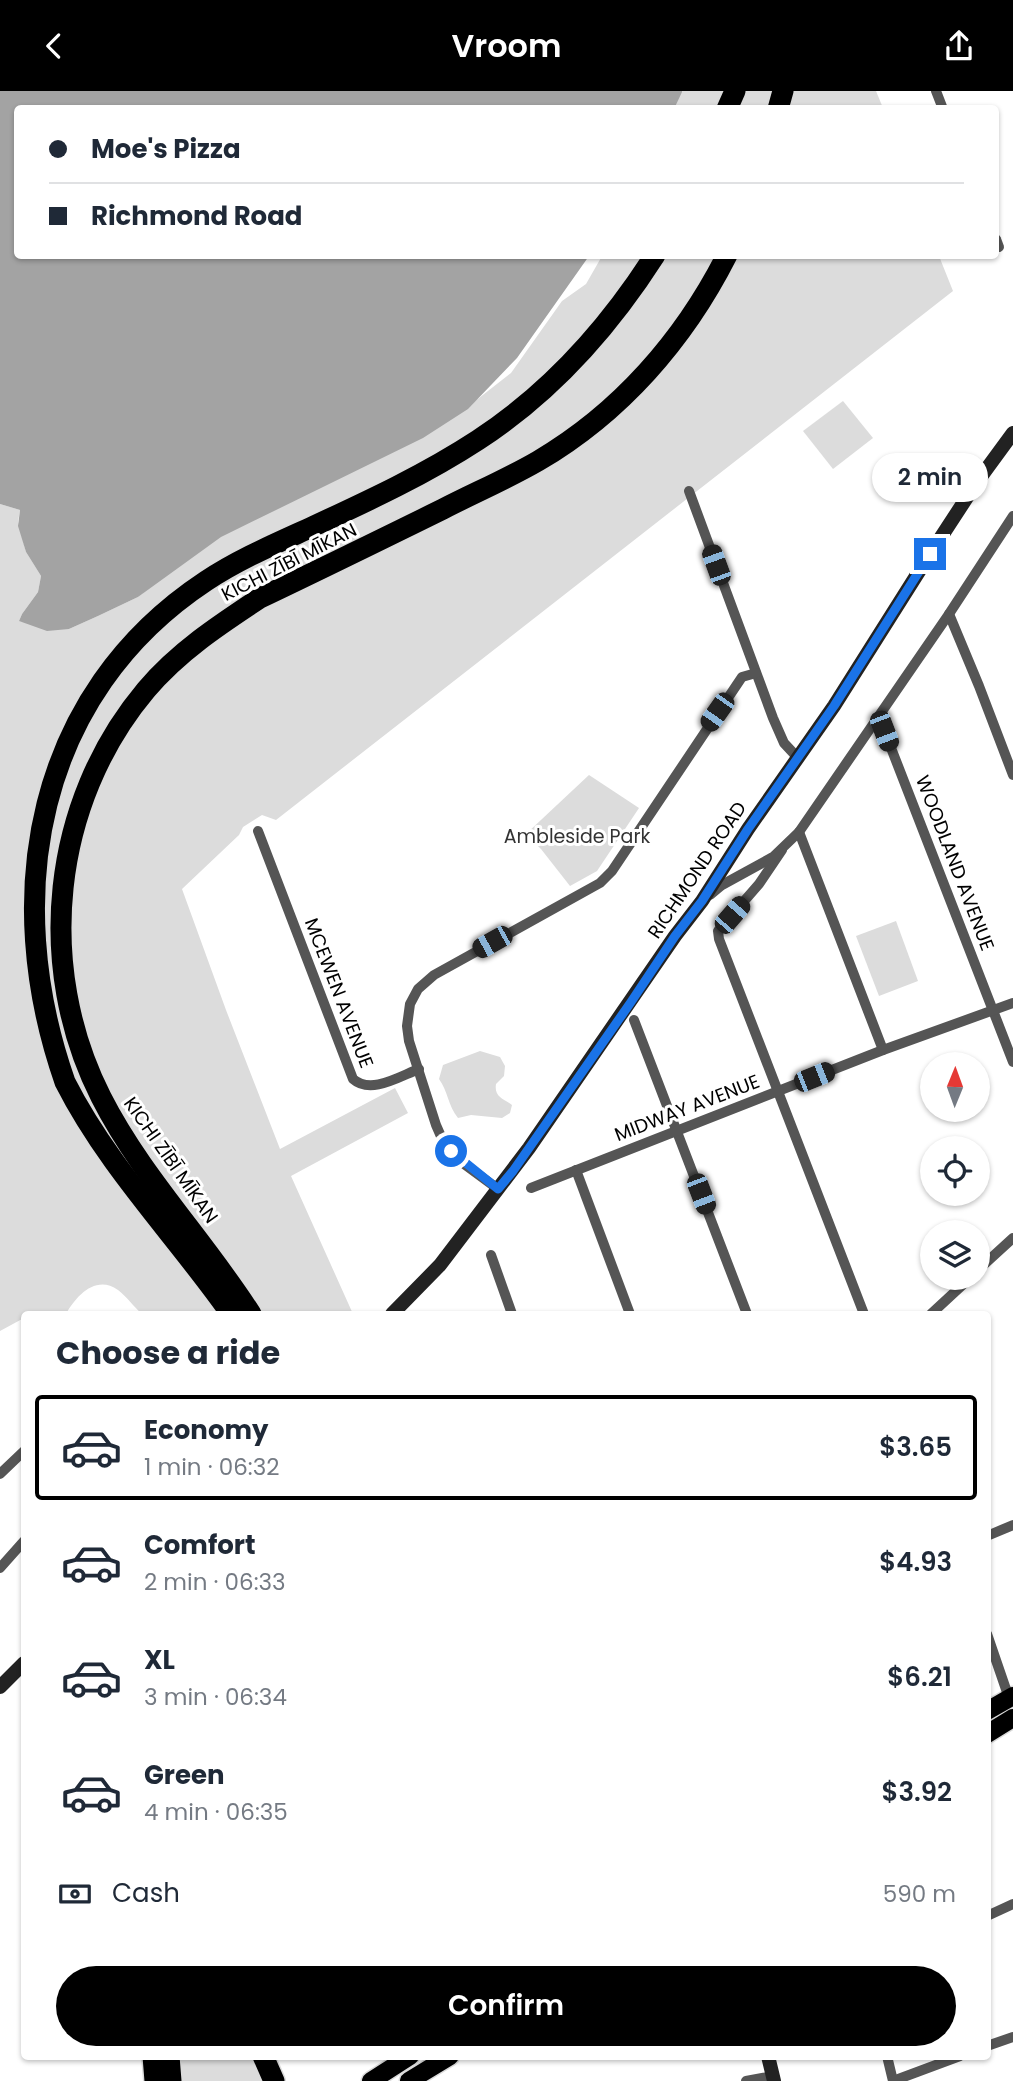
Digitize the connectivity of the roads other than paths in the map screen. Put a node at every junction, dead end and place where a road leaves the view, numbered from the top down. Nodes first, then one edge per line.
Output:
1 (652, 259) edge
2 (725, 259) edge
3 (1013, 433) edge
4 (689, 491) dead end
5 (1013, 516) edge
6 (949, 614) junction
7 (756, 673) junction
8 (879, 717) junction
9 (797, 757) junction
10 (1013, 775) edge
11 (258, 831) dead end
12 (799, 832) junction
13 (782, 850) junction
14 (702, 901) junction
15 (1013, 1003) edge
16 (993, 1010) junction
17 (634, 1020) dead end
18 (883, 1050) junction
19 (1013, 1062) edge
20 (419, 1069) junction
21 (779, 1091) junction
22 (677, 1131) junction
23 (576, 1170) junction
24 (531, 1188) dead end
25 (498, 1189) junction
26 (1013, 1238) edge
27 (491, 1255) dead end
28 (990, 1259) edge
29 (957, 1290) edge
30 (229, 1311) edge
31 (249, 1311) edge
32 (395, 1311) edge
33 (511, 1311) edge
34 (629, 1311) edge
35 (746, 1311) edge
36 (863, 1311) edge
37 (934, 1311) edge
38 (21, 1454) edge
39 (0, 1474) edge
40 (1013, 1525) edge
41 (991, 1533) edge
42 (21, 1544) edge
43 (0, 1568) edge
44 (991, 1644) edge
45 (21, 1666) edge
46 (0, 1687) edge
47 (1011, 1697) edge
48 (991, 1709) edge
49 (1013, 1718) edge
50 (991, 1732) edge
51 (1013, 1904) edge
52 (991, 1914) edge
53 (1013, 2037) edge
54 (991, 2045) edge
55 (153, 2060) edge
56 (169, 2060) edge
57 (265, 2060) edge
58 (443, 2060) edge
59 (769, 2060) edge
60 (888, 2060) edge
61 (949, 2060) edge
62 (403, 2061) edge
63 (773, 2078) edge
64 (155, 2081) edge
65 (171, 2081) edge
66 (274, 2081) edge
67 (371, 2081) edge
68 (409, 2081) edge
69 (746, 2081) edge
70 (894, 2081) edge

1 - 30 highway, KICHI ZĪBĪ MĪKAN
2 - 31 highway, KICHI ZĪBĪ MĪKAN
3 - 9 main road, RICHMOND ROAD
4 - 7 street
5 - 6 street
6 - 8 street
6 - 10 street
7 - 9 street
7 - 20 street
8 - 12 street
8 - 16 street, WOODLAND AVENUE
9 - 14 main road, RICHMOND ROAD
11 - 20 street, MCEWEN AVENUE
12 - 13 street
12 - 18 street
13 - 14 street
13 - 21 street
14 - 25 main road, RICHMOND ROAD
15 - 16 street, MIDWAY AVENUE
16 - 18 street, MIDWAY AVENUE
16 - 19 street, WOODLAND AVENUE
17 - 22 street
18 - 21 street, MIDWAY AVENUE
20 - 25 street
21 - 22 street, MIDWAY AVENUE
21 - 36 street
22 - 23 street, MIDWAY AVENUE
22 - 35 street
23 - 24 street, MIDWAY AVENUE
23 - 34 street
25 - 32 main road, RICHMOND ROAD
26 - 28 street
27 - 33 street
29 - 37 street
38 - 39 street
40 - 41 street
42 - 43 street
44 - 47 street
45 - 46 main road
47 - 48 main road
49 - 50 main road
51 - 52 street
53 - 54 street
55 - 64 highway
56 - 65 highway
57 - 66 highway
58 - 68 main road
59 - 63 main road
60 - 70 street
61 - 70 street
62 - 67 main road
63 - 69 street

